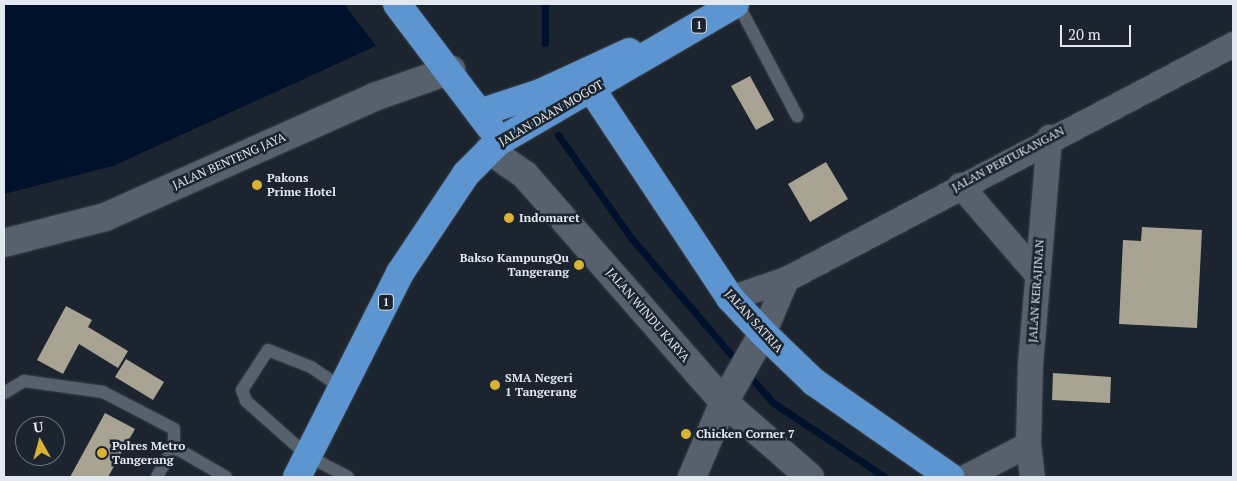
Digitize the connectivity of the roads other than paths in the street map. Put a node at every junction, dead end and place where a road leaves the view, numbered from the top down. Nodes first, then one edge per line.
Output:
1 (736, 4) edge
2 (401, 8) edge
3 (1233, 44) edge
4 (663, 46) junction
5 (451, 70) junction
6 (592, 90) junction
7 (482, 112) junction
8 (797, 116) dead end
9 (1049, 137) junction
10 (493, 146) junction
11 (960, 185) junction
12 (4, 243) edge
13 (1036, 273) junction
14 (786, 279) junction
15 (730, 298) junction
16 (761, 336) junction
17 (342, 388) junction
18 (4, 393) edge
19 (726, 398) junction
20 (1028, 444) junction
21 (174, 448) junction
22 (302, 467) edge
23 (218, 475) edge
24 (157, 477) edge
25 (348, 477) edge
26 (692, 477) edge
27 (810, 477) edge
28 (950, 477) edge
29 (965, 477) edge
30 (1032, 477) edge

1 - 4 highway, JALAN DAAN MOGOT / 1
1 - 8 lane
2 - 5 highway
3 - 9 street, JALAN PERTUKANGAN
4 - 6 highway, JALAN DAAN MOGOT / 1
4 - 7 highway
5 - 7 highway
5 - 12 street, JALAN BENTENG JAYA
6 - 10 highway, JALAN DAAN MOGOT / 1
6 - 15 highway, JALAN SATRIA
7 - 10 highway
9 - 11 street, JALAN PERTUKANGAN
9 - 13 street, JALAN KERAJINAN
10 - 17 highway, JALAN DAAN MOGOT / 1
10 - 19 street, JALAN WINDU KARYA
11 - 13 street
11 - 14 street, JALAN PERTUKANGAN
13 - 20 street, JALAN KERAJINAN
14 - 15 street, JALAN PERTUKANGAN
14 - 16 street
15 - 16 highway, JALAN SATRIA
16 - 19 street
16 - 28 highway, JALAN SATRIA
17 - 22 highway, JALAN DAAN MOGOT / 1
17 - 22 lane
18 - 21 lane
19 - 26 street
19 - 27 street, JALAN WINDU KARYA
20 - 29 street
20 - 30 street, JALAN KERAJINAN
21 - 23 lane
21 - 24 lane
22 - 25 lane

